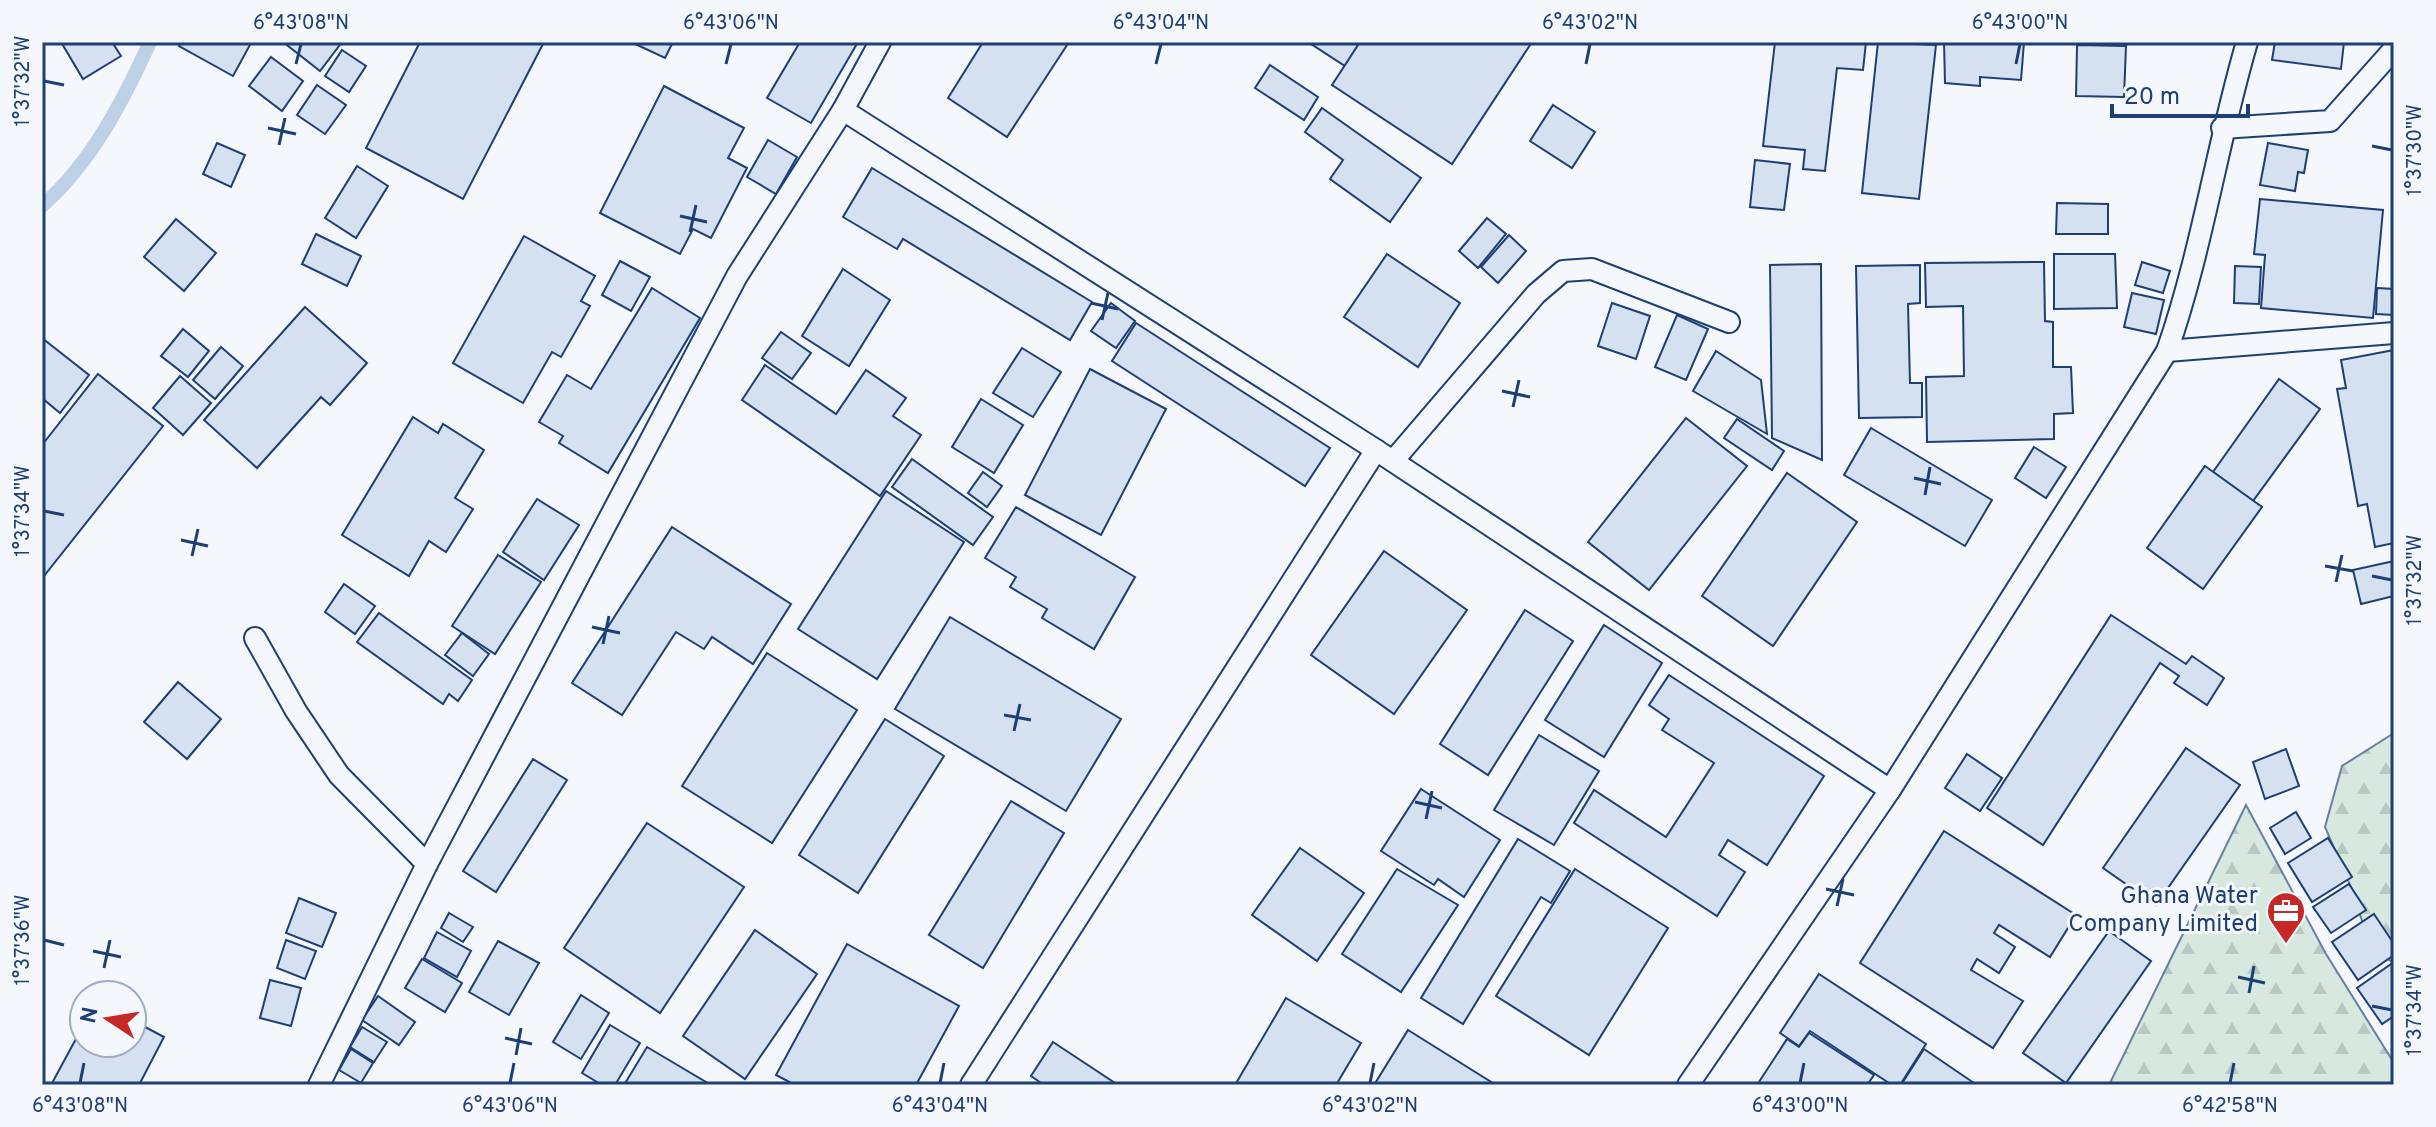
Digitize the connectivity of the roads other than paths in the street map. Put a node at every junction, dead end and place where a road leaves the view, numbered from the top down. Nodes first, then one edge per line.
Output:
1 (880, 42) edge
2 (2247, 42) edge
3 (2394, 49) edge
4 (843, 110) junction
5 (2222, 128) junction
6 (1729, 322) dead end
7 (2394, 333) edge
8 (2167, 351) junction
9 (1384, 456) junction
10 (255, 638) dead end
11 (1890, 790) junction
12 (427, 864) junction
13 (319, 1085) edge
14 (971, 1085) edge
15 (1688, 1085) edge

1 - 4 lane
2 - 5 lane
3 - 5 lane
4 - 9 lane
4 - 12 lane
5 - 8 lane
6 - 9 lane
7 - 8 lane
8 - 11 lane
9 - 11 lane
9 - 14 lane
10 - 12 lane
11 - 15 lane
12 - 13 lane

